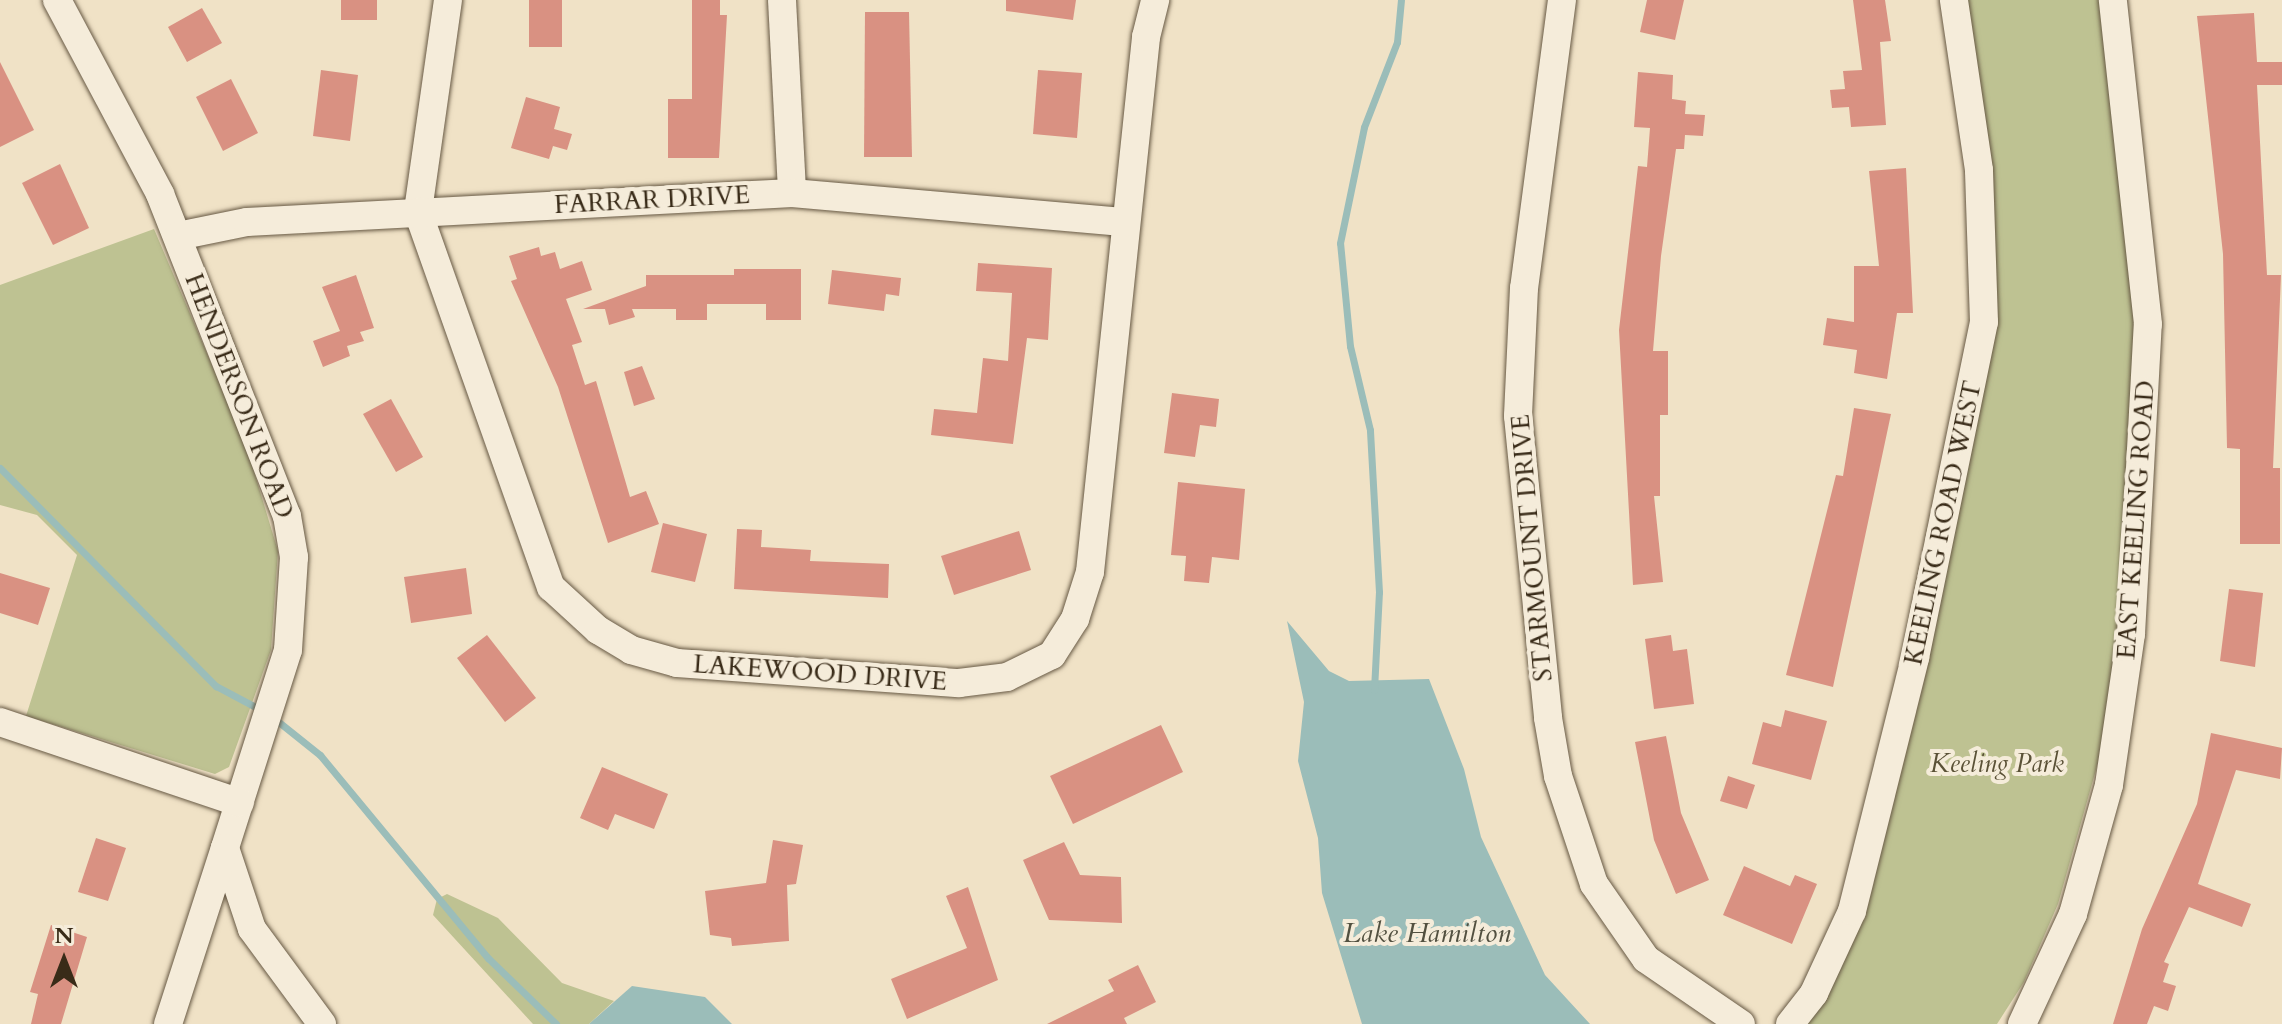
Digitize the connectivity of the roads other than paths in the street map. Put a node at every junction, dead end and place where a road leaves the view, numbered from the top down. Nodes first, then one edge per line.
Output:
1 (57, 0) edge
2 (448, 0) edge
3 (782, 0) edge
4 (1155, 0) edge
5 (1562, 0) edge
6 (1954, 0) edge
7 (2113, 0) edge
8 (792, 193) junction
9 (418, 212) junction
10 (1126, 222) junction
11 (178, 236) junction
12 (0, 722) edge
13 (240, 803) junction
14 (225, 848) junction
15 (168, 1024) edge
16 (322, 1024) edge
17 (1741, 1024) edge
18 (1790, 1024) edge
19 (2022, 1024) edge

1 - 11 street, HENDERSON ROAD
2 - 9 street, LAKEWOOD DRIVE
3 - 8 street
4 - 10 street, LAKEWOOD DRIVE
5 - 17 street, STARMOUNT DRIVE
6 - 18 street, KEELING ROAD WEST
7 - 19 street, EAST KEELING ROAD
8 - 9 street, FARRAR DRIVE
8 - 10 street, FARRAR DRIVE
9 - 10 street, LAKEWOOD DRIVE
9 - 11 street, FARRAR DRIVE
11 - 13 street, HENDERSON ROAD
12 - 13 street
13 - 14 street, HENDERSON ROAD
14 - 15 street, HENDERSON ROAD
14 - 16 street

